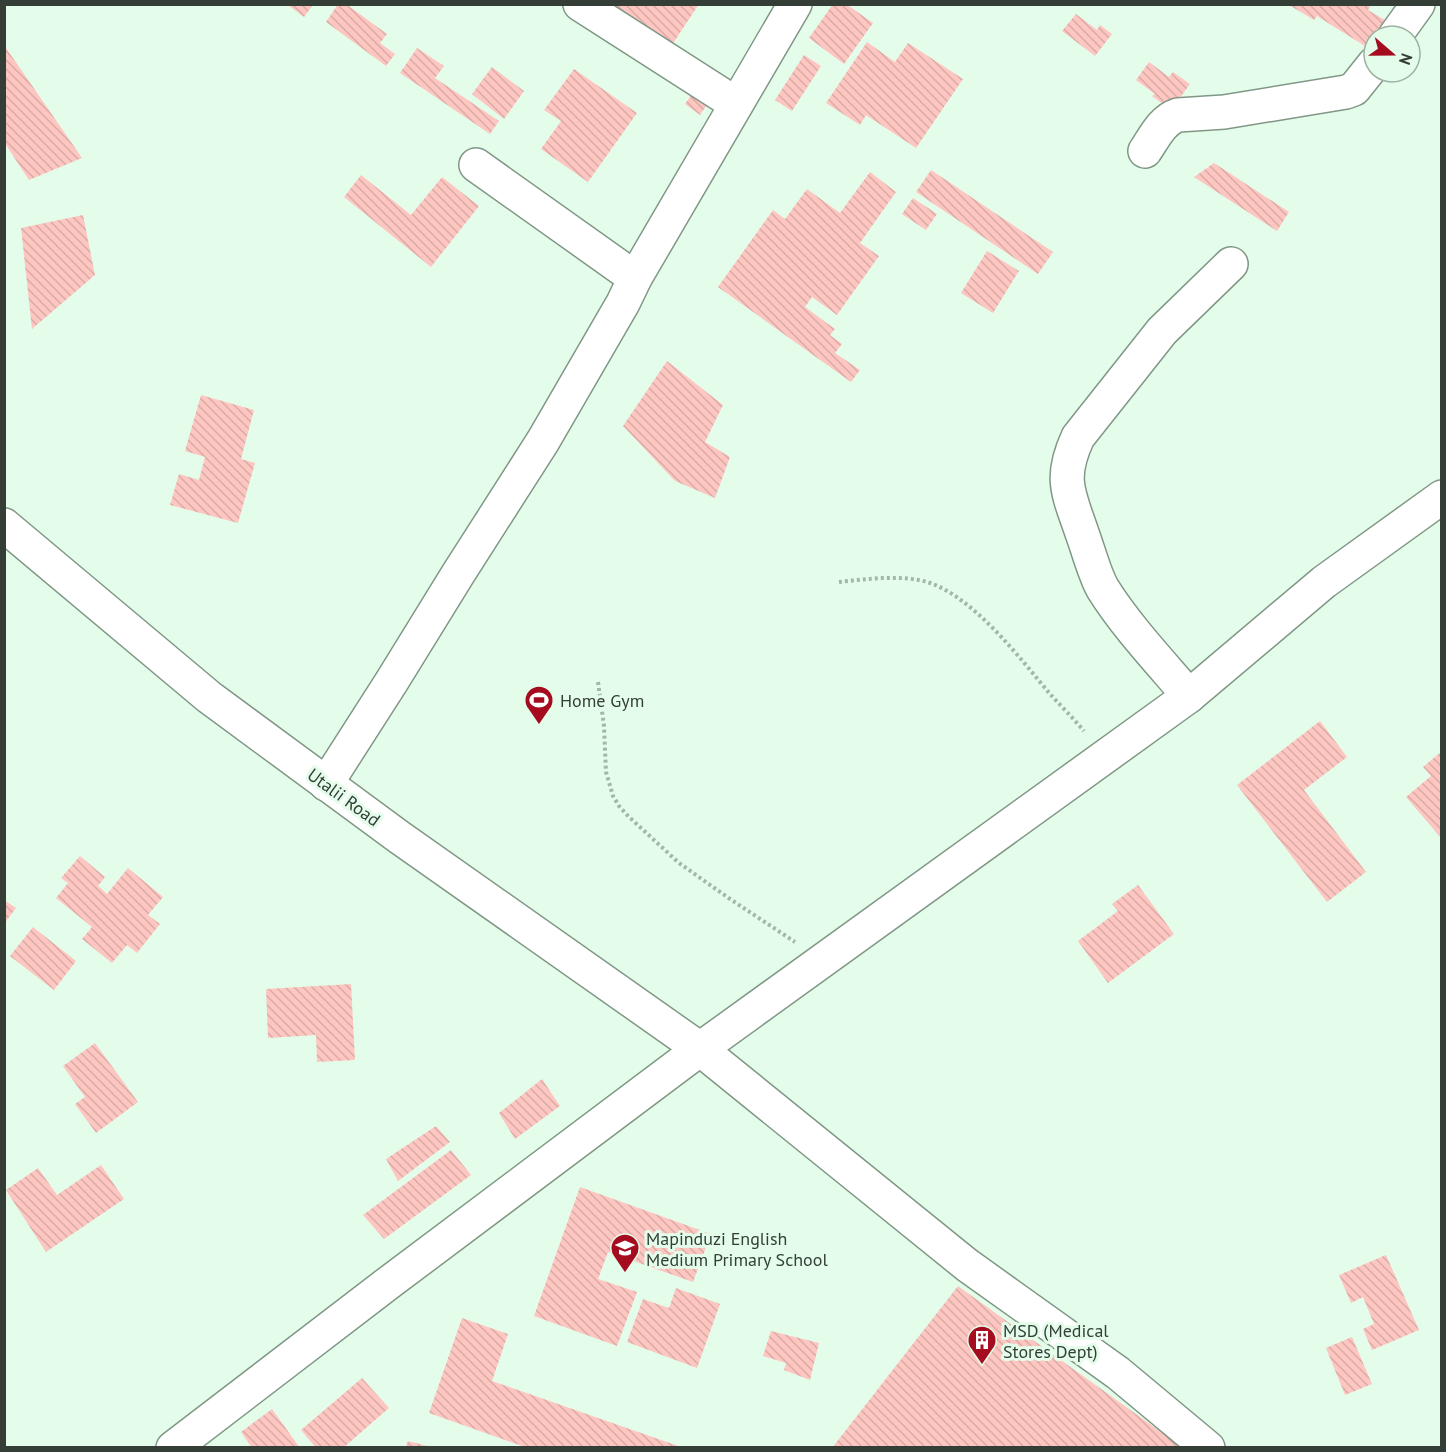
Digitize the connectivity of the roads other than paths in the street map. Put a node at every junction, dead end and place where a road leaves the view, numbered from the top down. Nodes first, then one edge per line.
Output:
1 (580, 4) edge
2 (795, 4) edge
3 (1418, 4) edge
4 (1404, 24) edge
5 (1362, 79) edge
6 (736, 104) junction
7 (1145, 151) dead end
8 (476, 165) dead end
9 (1231, 264) dead end
10 (635, 278) junction
11 (1442, 496) edge
12 (4, 525) edge
13 (1189, 696) junction
14 (326, 784) junction
15 (700, 1049) junction
16 (173, 1448) edge
17 (1208, 1448) edge

1 - 6 street
2 - 6 street
3 - 4 street
5 - 7 street
6 - 10 street
8 - 10 street
9 - 13 street
10 - 14 street
11 - 13 street
12 - 14 street, Utalii Road
13 - 15 street
14 - 15 street, Utalii Road
15 - 16 street
15 - 17 street, Utalii Road

